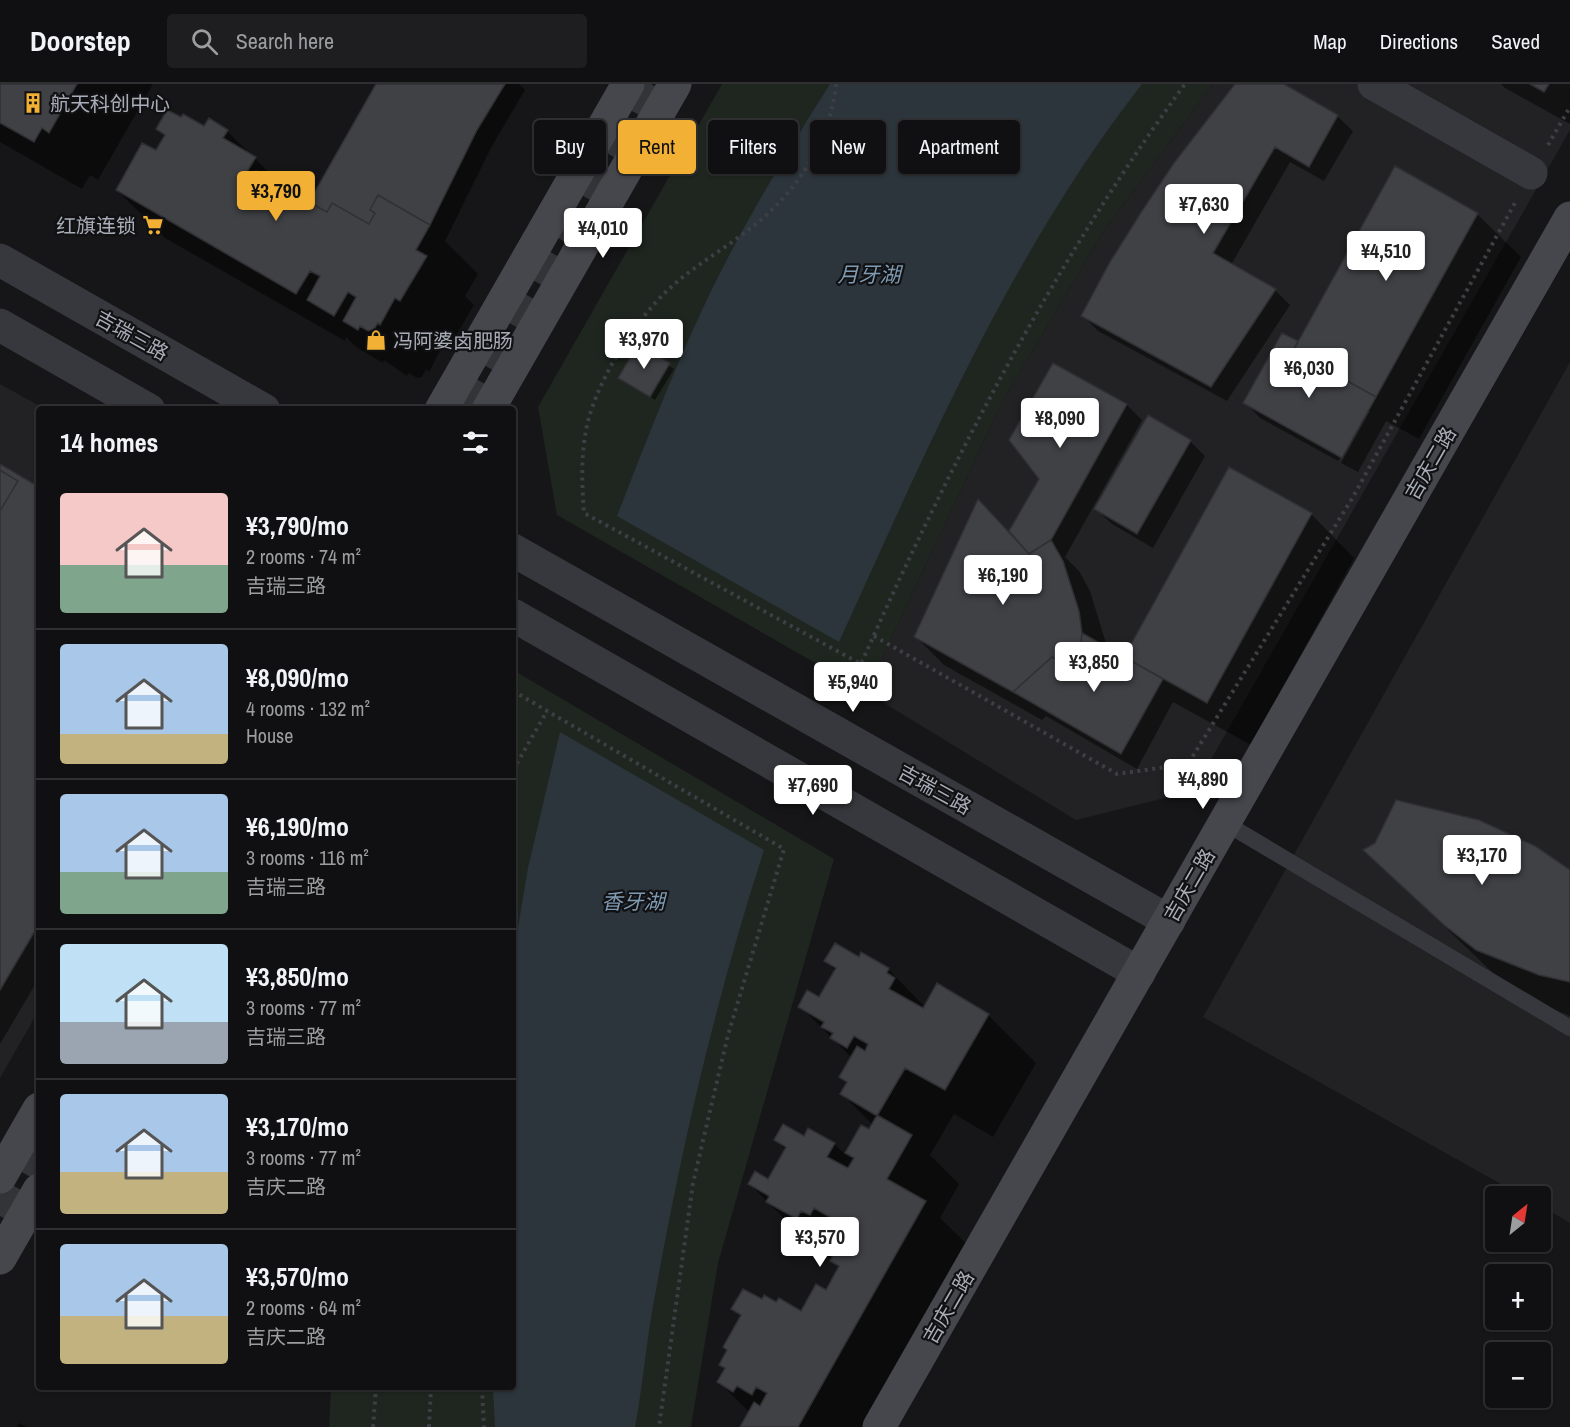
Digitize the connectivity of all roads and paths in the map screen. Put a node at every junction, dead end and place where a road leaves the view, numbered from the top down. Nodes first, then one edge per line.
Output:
1 (628, 84) edge
2 (675, 84) edge
3 (836, 84) edge
4 (1185, 84) edge
5 (1374, 84) edge
6 (1570, 106) edge
7 (1531, 173) junction
8 (1570, 218) edge
9 (0, 260) edge
10 (0, 325) edge
11 (142, 406) edge
12 (257, 406) edge
13 (443, 406) edge
14 (490, 406) edge
15 (516, 552) edge
16 (516, 617) edge
17 (874, 636) junction
18 (516, 693) edge
19 (547, 711) junction
20 (516, 765) edge
21 (1225, 822) junction
22 (1169, 921) junction
23 (1139, 973) junction
24 (1570, 1028) edge
25 (36, 1114) edge
26 (0, 1177) edge
27 (36, 1195) edge
28 (0, 1258) edge
29 (376, 1390) edge
30 (431, 1390) edge
31 (482, 1390) edge
32 (373, 1427) edge
33 (429, 1427) edge
34 (484, 1427) edge
35 (659, 1427) edge
36 (879, 1427) edge

1 - 13 street
2 - 14 street
3 - 17 path
4 - 17 path
5 - 7 street
6 - 7 path
7 - 17 path
8 - 21 street, 吉庆二路
9 - 12 street, 吉瑞三路
10 - 11 street
15 - 22 street, 吉瑞三路
16 - 23 street
18 - 19 path
19 - 20 path
19 - 35 path
21 - 22 street, 吉庆二路
21 - 24 lane
22 - 23 street, 吉庆二路
23 - 36 street, 吉庆二路
25 - 26 street
27 - 28 street
29 - 32 path
30 - 33 path
31 - 34 path

